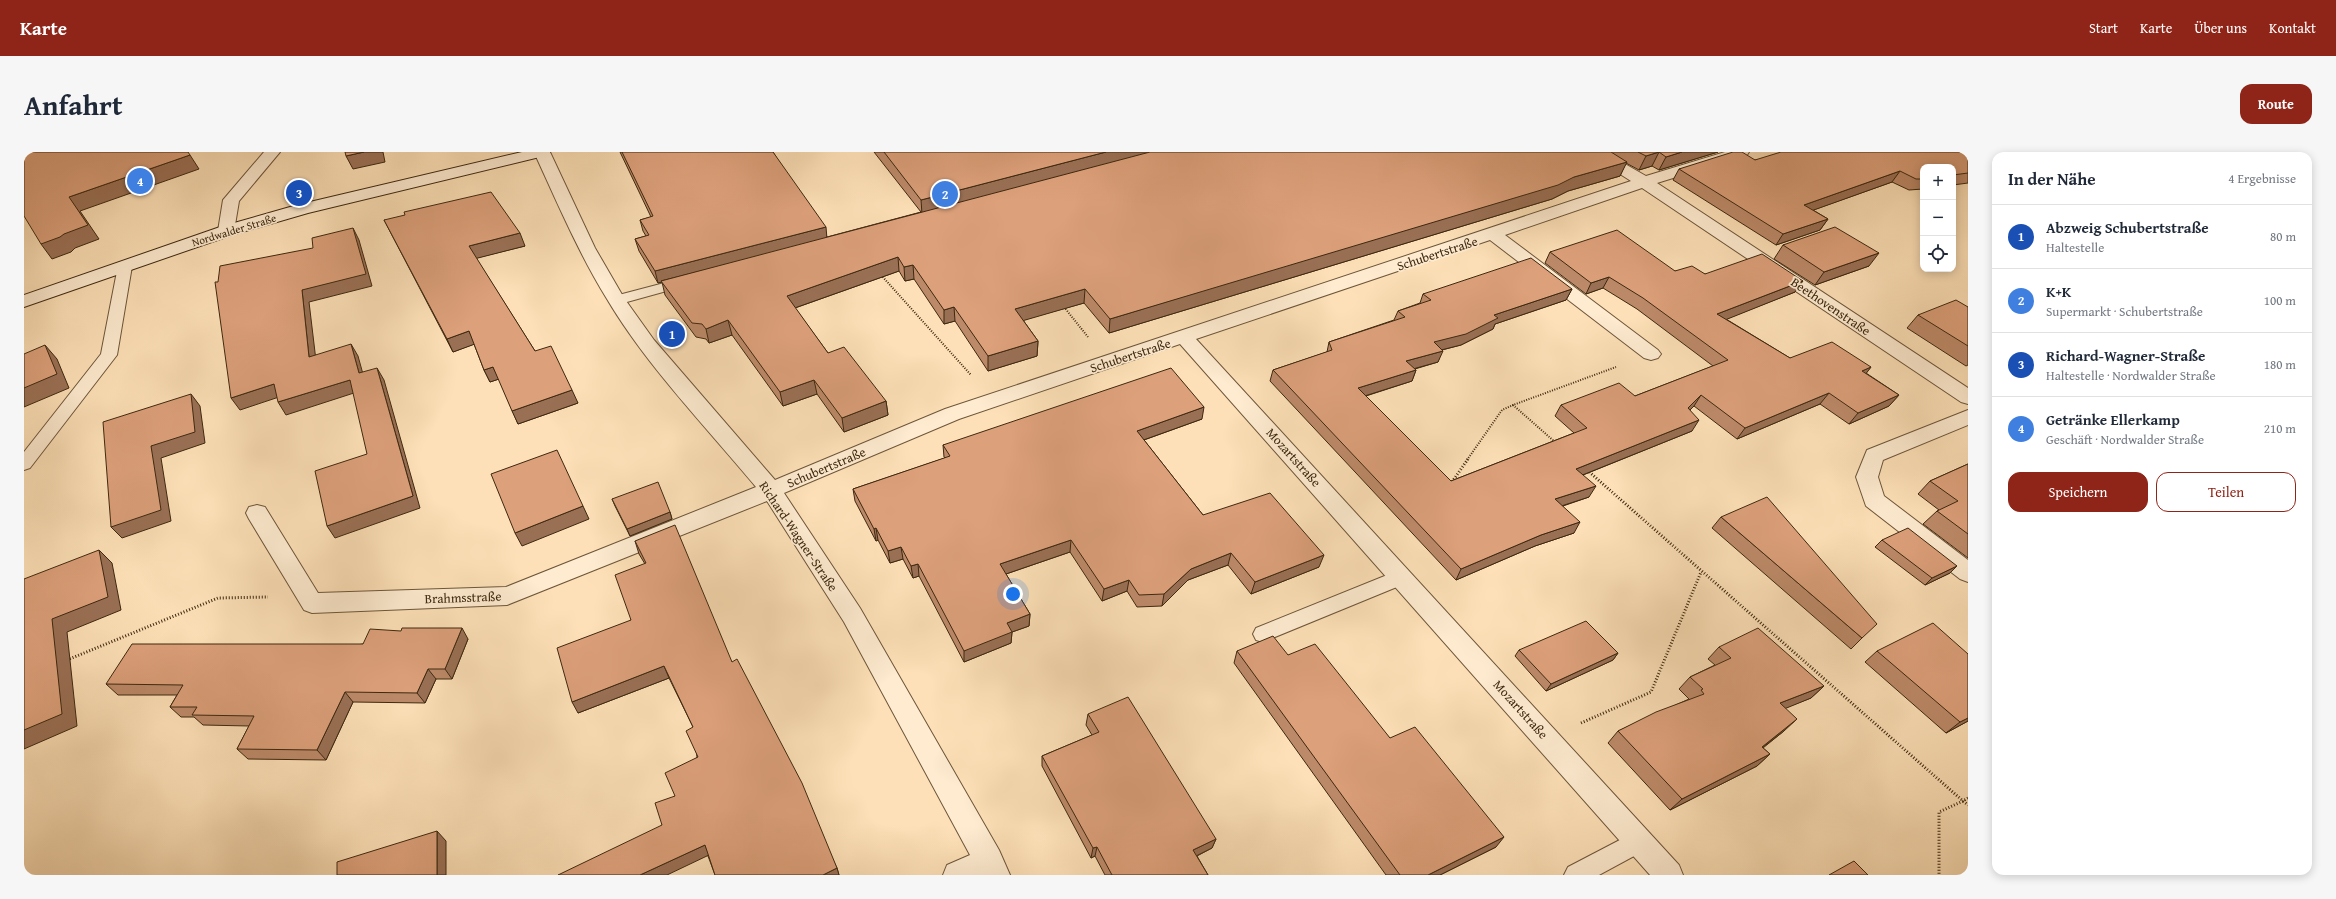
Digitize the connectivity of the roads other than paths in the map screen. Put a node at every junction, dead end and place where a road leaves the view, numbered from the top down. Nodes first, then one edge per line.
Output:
1 (272, 152) edge
2 (542, 152) edge
3 (1593, 152) edge
4 (1741, 152) edge
5 (1644, 182) junction
6 (226, 231) junction
7 (1493, 234) junction
8 (125, 266) junction
9 (698, 278) edge
10 (24, 300) edge
11 (616, 300) junction
12 (1184, 337) junction
13 (1651, 354) road end
14 (1968, 397) edge
15 (1968, 417) edge
16 (24, 464) edge
17 (771, 490) junction
18 (257, 513) dead end
19 (1968, 573) edge
20 (1402, 578) junction
21 (1263, 634) dead end
22 (1639, 841) junction
23 (992, 867) edge
24 (957, 875) edge
25 (1576, 875) edge
26 (1669, 875) edge

1 - 6 street
2 - 6 street, Nordwalder Straße
2 - 11 street, Richard-Wagner-Straße
3 - 5 street, Beethovenstraße
4 - 5 street, Schubertstraße
5 - 7 street, Schubertstraße
5 - 14 street, Beethovenstraße
6 - 8 street, Nordwalder Straße
7 - 12 street, Schubertstraße
7 - 13 street, Schubertstraße
8 - 10 street, Nordwalder Straße
8 - 16 lane
9 - 11 lane
11 - 17 street, Richard-Wagner-Straße
12 - 17 street, Schubertstraße
12 - 20 street, Mozartstraße
15 - 19 street
17 - 18 street, Brahmsstraße
17 - 23 street, Richard-Wagner-Straße
20 - 21 lane
20 - 22 street, Mozartstraße
22 - 25 lane
22 - 26 street, Mozartstraße
23 - 24 street

